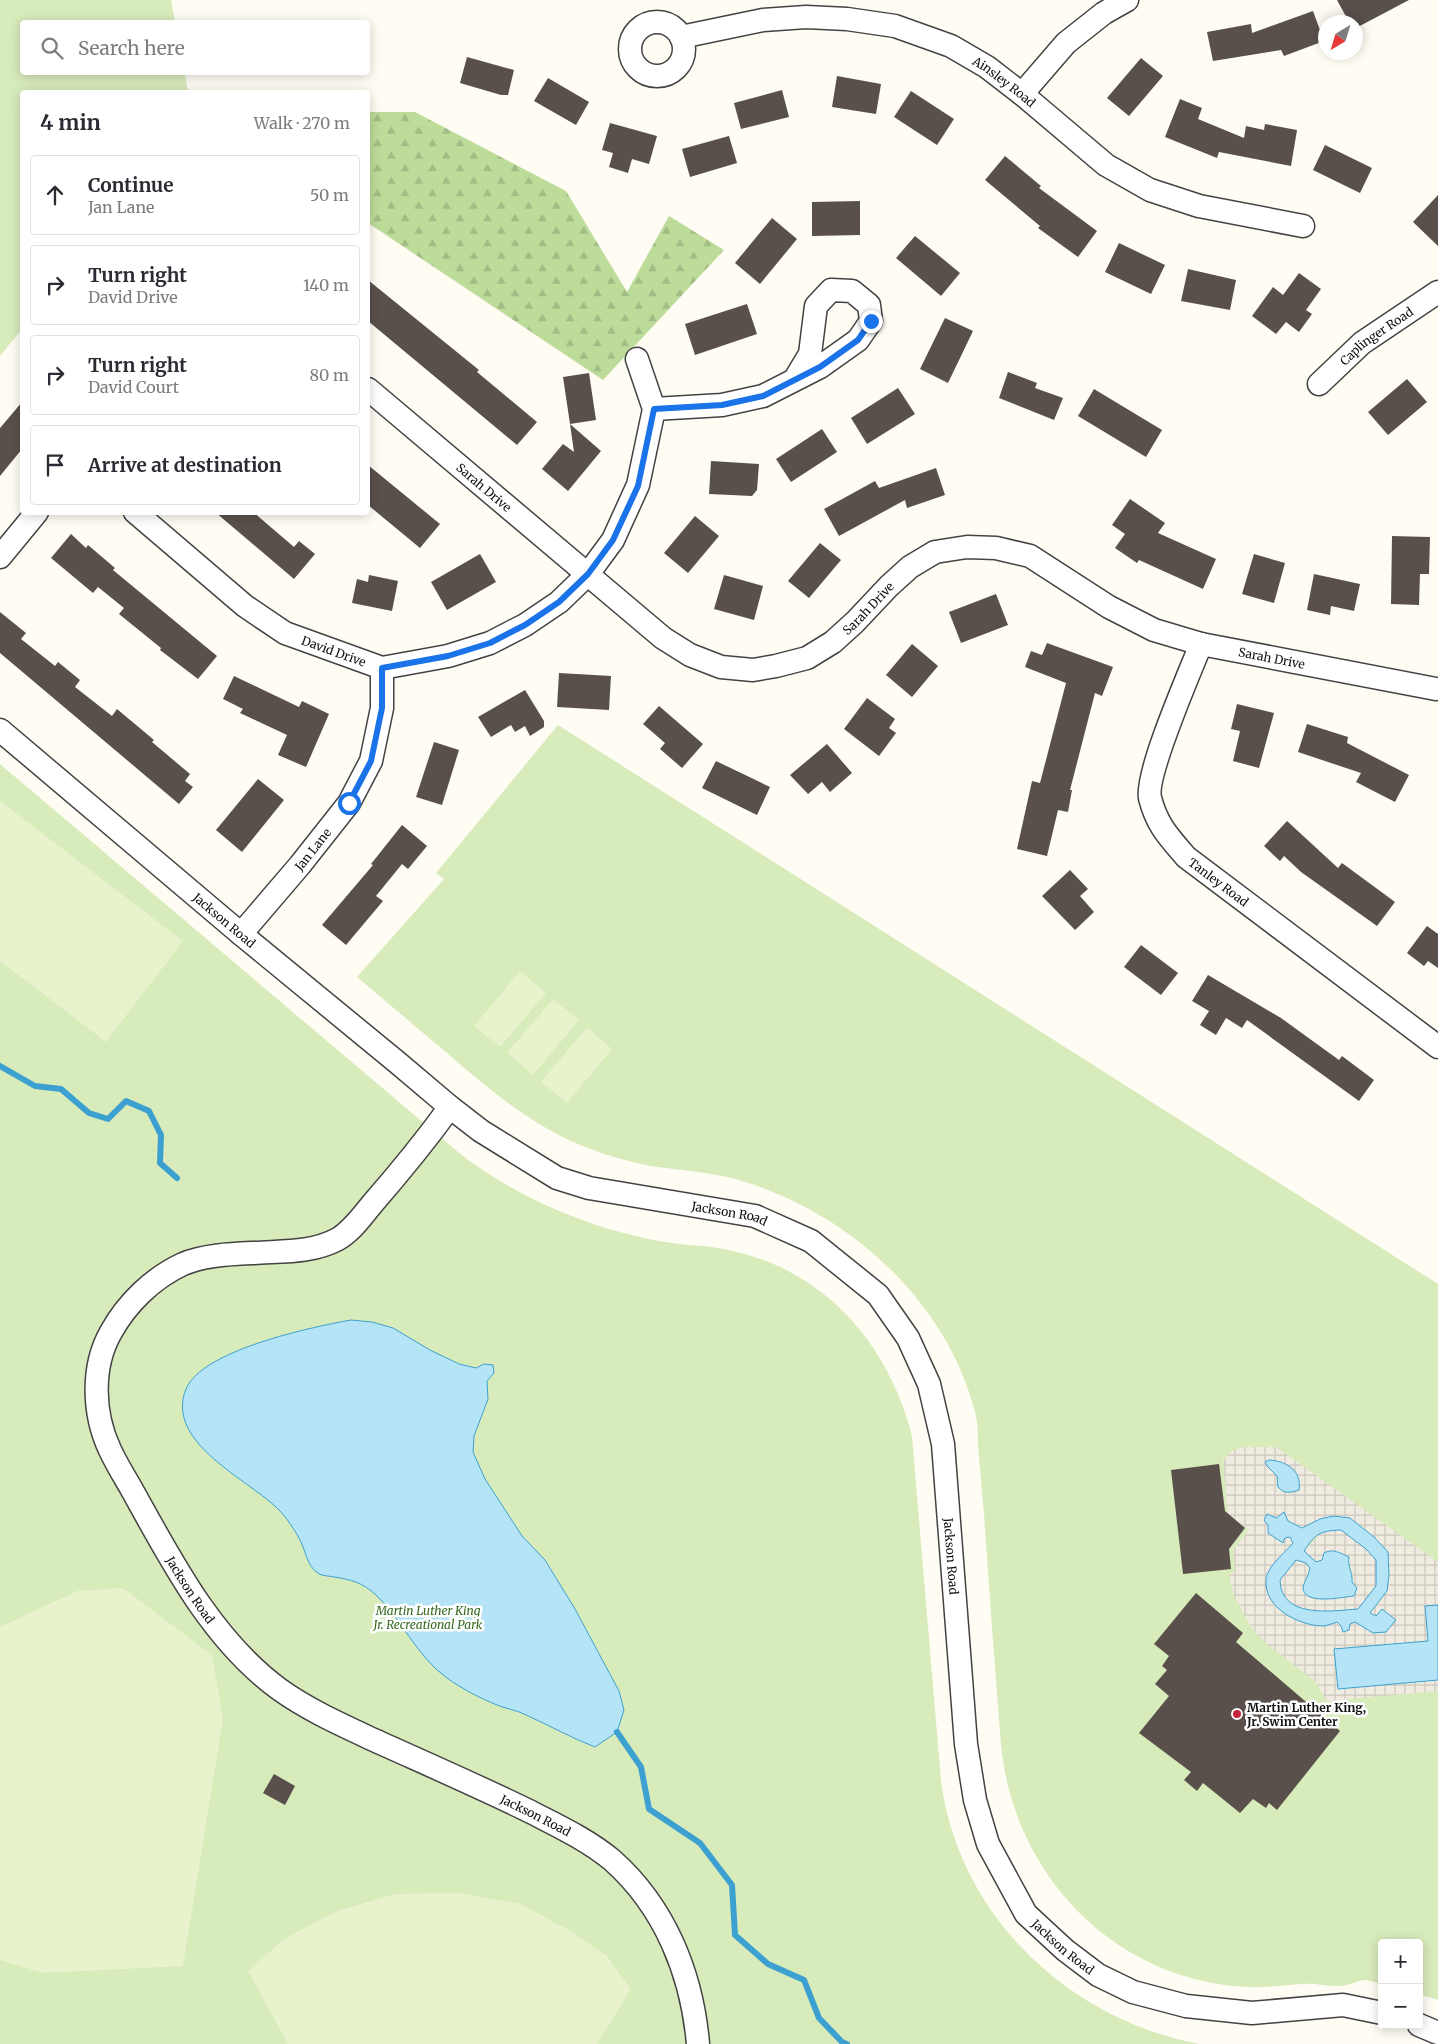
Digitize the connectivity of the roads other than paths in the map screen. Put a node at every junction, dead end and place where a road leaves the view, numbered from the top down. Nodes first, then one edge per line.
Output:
1 (1127, 0) edge
2 (681, 37) dead end
3 (1022, 94) junction
4 (1303, 226) dead end
5 (1438, 292) edge
6 (637, 359) dead end
7 (795, 379) dead end
8 (1319, 384) dead end
9 (370, 391) edge
10 (654, 409) junction
11 (35, 515) edge
12 (138, 515) edge
13 (0, 557) edge
14 (588, 574) junction
15 (1201, 644) junction
16 (382, 668) junction
17 (1436, 689) dead end
18 (0, 730) edge
19 (241, 934) junction
20 (1438, 1046) edge
21 (450, 1107) junction
22 (1378, 2012) edge
23 (1423, 2027) edge
24 (1438, 2033) edge
25 (698, 2044) edge

1 - 3 street
2 - 3 street, Ainsley Road
3 - 4 street, Ainsley Road
5 - 8 street, Caplinger Road
6 - 10 street
7 - 10 street
9 - 14 street, Sarah Drive
10 - 14 street, David Drive
11 - 13 street
12 - 16 street, David Drive
14 - 15 street, Sarah Drive
14 - 16 street, David Drive
15 - 17 street, Sarah Drive
15 - 20 street, Tanley Road
16 - 19 street, Jan Lane
18 - 19 street, Jackson Road
19 - 21 street, Jackson Road
21 - 22 street, Jackson Road
21 - 25 street, Jackson Road
23 - 24 street

